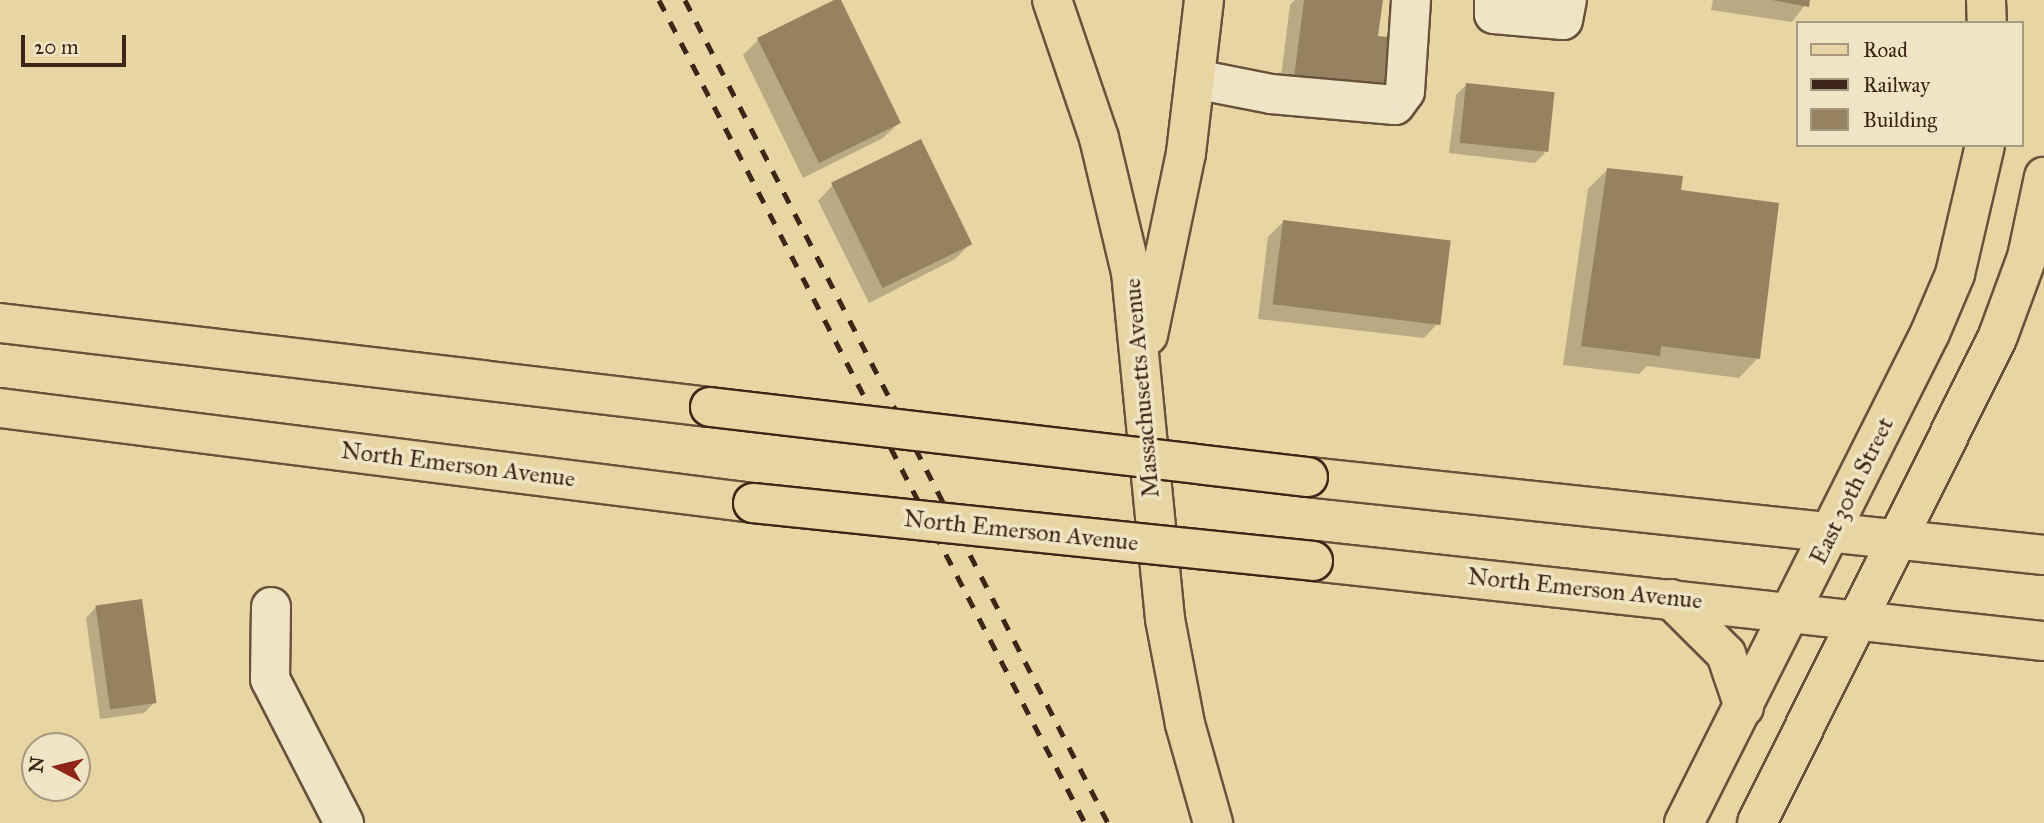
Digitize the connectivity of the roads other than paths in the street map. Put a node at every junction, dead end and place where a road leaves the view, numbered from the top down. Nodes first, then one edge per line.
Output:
1 (1052, 0) edge
2 (1204, 0) edge
3 (1411, 0) edge
4 (1494, 0) edge
5 (1567, 0) edge
6 (1986, 0) edge
7 (1987, 21) edge
8 (1195, 79) junction
9 (1985, 147) edge
10 (2044, 177) edge
11 (0, 323) edge
12 (1139, 374) junction
13 (0, 408) edge
14 (1832, 530) junction
15 (1899, 538) junction
16 (2044, 555) edge
17 (1671, 598) junction
18 (271, 607) dead end
19 (1791, 612) junction
20 (1859, 619) junction
21 (2044, 641) edge
22 (1744, 707) junction
23 (344, 823) edge
24 (1213, 823) edge
25 (1684, 823) edge
26 (1757, 823) edge

1 - 12 main road, Massachusetts Avenue
2 - 8 main road
3 - 8 street
4 - 5 street
6 - 7 main road
8 - 12 main road
9 - 14 main road, East 30th Street
10 - 15 main road
11 - 14 main road, bridge
12 - 24 main road, Massachusetts Avenue
13 - 17 main road, North Emerson Avenue, bridge
14 - 15 main road
14 - 19 main road, East 30th Street
15 - 16 main road
15 - 20 main road
17 - 19 main road, North Emerson Avenue
17 - 22 main road
18 - 23 street
19 - 20 main road, North Emerson Avenue
19 - 22 main road, East 30th Street
20 - 21 main road, North Emerson Avenue
20 - 26 main road
22 - 25 main road, East 30th Street

